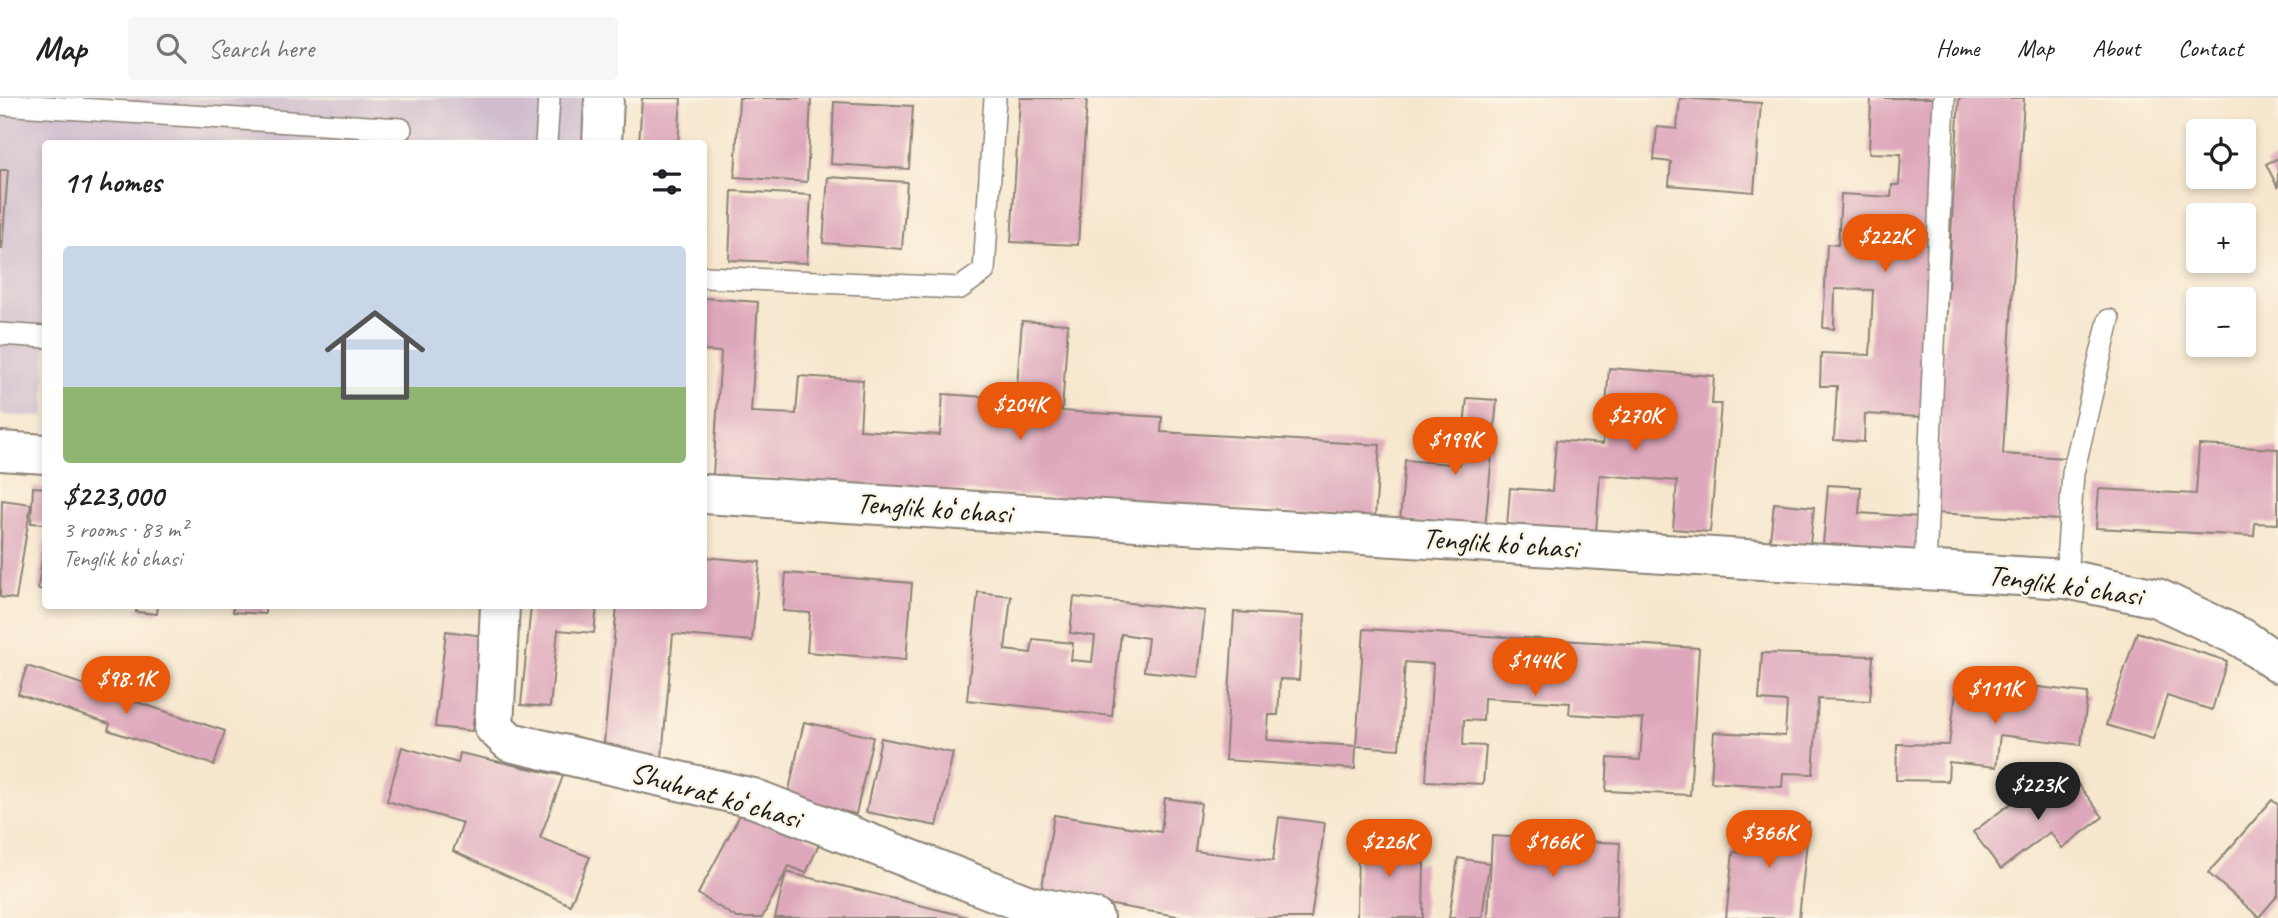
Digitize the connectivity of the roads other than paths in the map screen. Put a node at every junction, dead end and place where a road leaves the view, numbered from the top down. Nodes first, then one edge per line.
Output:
1 (549, 98) edge
2 (604, 98) edge
3 (995, 98) edge
4 (1944, 98) edge
5 (0, 103) edge
6 (401, 129) dead end
7 (546, 140) edge
8 (602, 140) edge
9 (707, 276) edge
10 (2109, 320) dead end
11 (0, 334) edge
12 (42, 337) edge
13 (0, 451) edge
14 (42, 454) edge
15 (707, 494) edge
16 (1925, 569) junction
17 (2066, 579) junction
18 (500, 609) edge
19 (2278, 663) edge
20 (1094, 918) edge

1 - 7 lane
2 - 8 street
3 - 9 lane
4 - 16 lane
5 - 6 lane
10 - 17 lane
11 - 12 lane
13 - 14 street
15 - 16 street, Tenglik koʻchasi
16 - 17 street, Tenglik koʻchasi
17 - 19 street, Tenglik koʻchasi
18 - 20 street, Shuhrat koʻchasi

